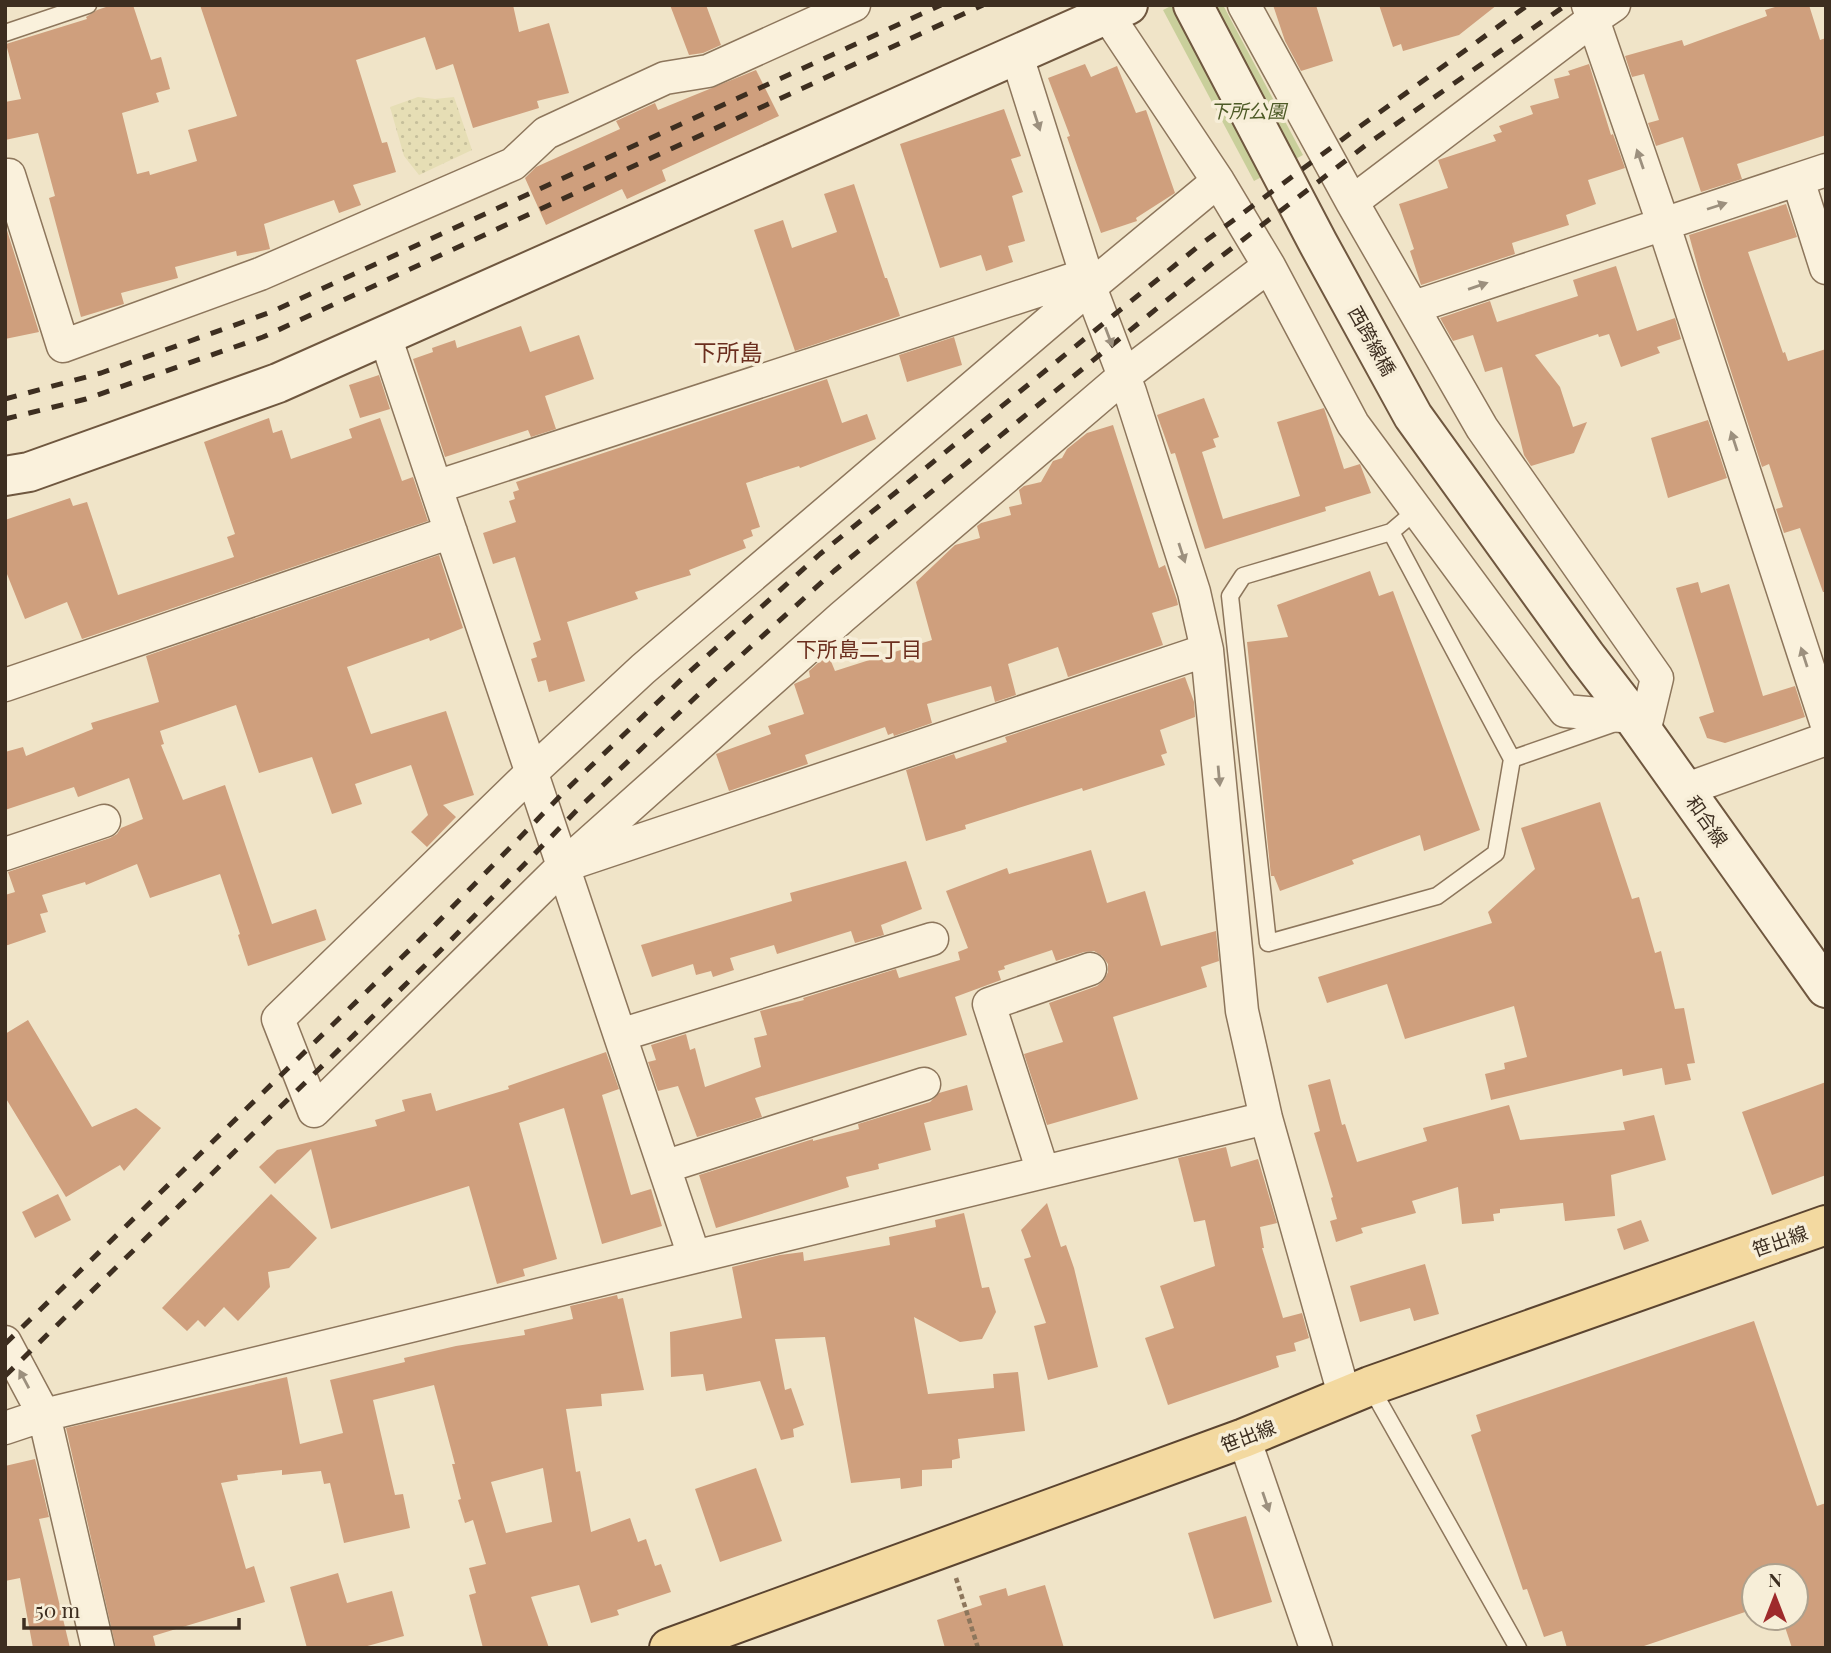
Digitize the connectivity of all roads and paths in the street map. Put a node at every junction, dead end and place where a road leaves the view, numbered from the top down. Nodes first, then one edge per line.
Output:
1 (88, 5) edge
2 (854, 5) edge
3 (1193, 5) edge
4 (1244, 5) edge
5 (1118, 10) edge
6 (1598, 10) edge
7 (5, 33) edge
8 (1017, 56) junction
9 (5, 175) edge
10 (1812, 175) edge
11 (1218, 181) junction
12 (1352, 202) junction
13 (1663, 223) junction
14 (1269, 266) junction
15 (1826, 268) edge
16 (1088, 281) junction
17 (1414, 307) junction
18 (385, 336) junction
19 (1124, 376) junction
20 (5, 476) edge
21 (436, 487) junction
22 (1417, 510) junction
23 (451, 532) junction
24 (1391, 532) junction
25 (1207, 650) junction
26 (1586, 656) joint
27 (5, 685) edge
28 (1825, 723) edge
29 (1639, 724) junction
30 (1512, 760) junction
31 (532, 772) junction
32 (1684, 790) junction
33 (104, 821) dead end
34 (5, 854) edge
35 (564, 866) junction
36 (932, 939) dead end
37 (1090, 969) dead end
38 (1826, 988) edge
39 (620, 1035) junction
40 (924, 1084) dead end
41 (1266, 1118) junction
42 (664, 1167) junction
43 (1043, 1172) junction
44 (1826, 1225) edge
45 (694, 1256) junction
46 (5, 1342) edge
47 (1358, 1392) junction
48 (44, 1415) junction
49 (5, 1428) edge
50 (1244, 1438) junction
51 (946, 1547) junction
52 (98, 1648) edge
53 (670, 1648) edge
54 (978, 1648) edge
55 (1316, 1648) edge
56 (1518, 1648) edge

1 - 7 lane
2 - 9 street
3 - 26 street, 西跨線橋
4 - 12 street
5 - 8 street
5 - 11 street
6 - 12 street
13 -> 6 street
8 -> 16 street
8 - 18 street
13 -> 10 street
10 - 15 street
11 - 14 street
11 - 16 street
12 - 17 street
17 -> 13 street
28 -> 13 street
14 - 19 street
14 - 22 street
16 -> 19 street
16 - 21 street
16 - 31 street
17 - 29 street
18 - 20 street
18 - 21 street
19 -> 25 street
19 - 35 street
21 - 23 street
22 - 24 lane
22 - 29 street
23 - 27 street
23 - 31 street
24 - 30 lane
24 - 30 lane
25 - 35 street
25 -> 41 street
26 - 29 street, 和合線
28 - 32 street
29 - 30 lane
29 - 32 street, 和合線
31 - 35 street
31 - 35 street
32 - 38 street, 和合線
33 - 34 street
35 - 39 street
36 - 39 street
37 - 43 street
39 - 42 street
40 - 42 street
41 - 43 street
41 - 47 street
42 - 45 street
43 - 45 street
44 - 47 main road, 笹出線
45 - 48 street
48 -> 46 street
47 - 50 main road, 笹出線
47 - 56 lane
48 - 49 street
48 - 52 street
50 - 51 main road, 笹出線
50 -> 55 street
51 - 53 main road, 笹出線
51 - 54 path

